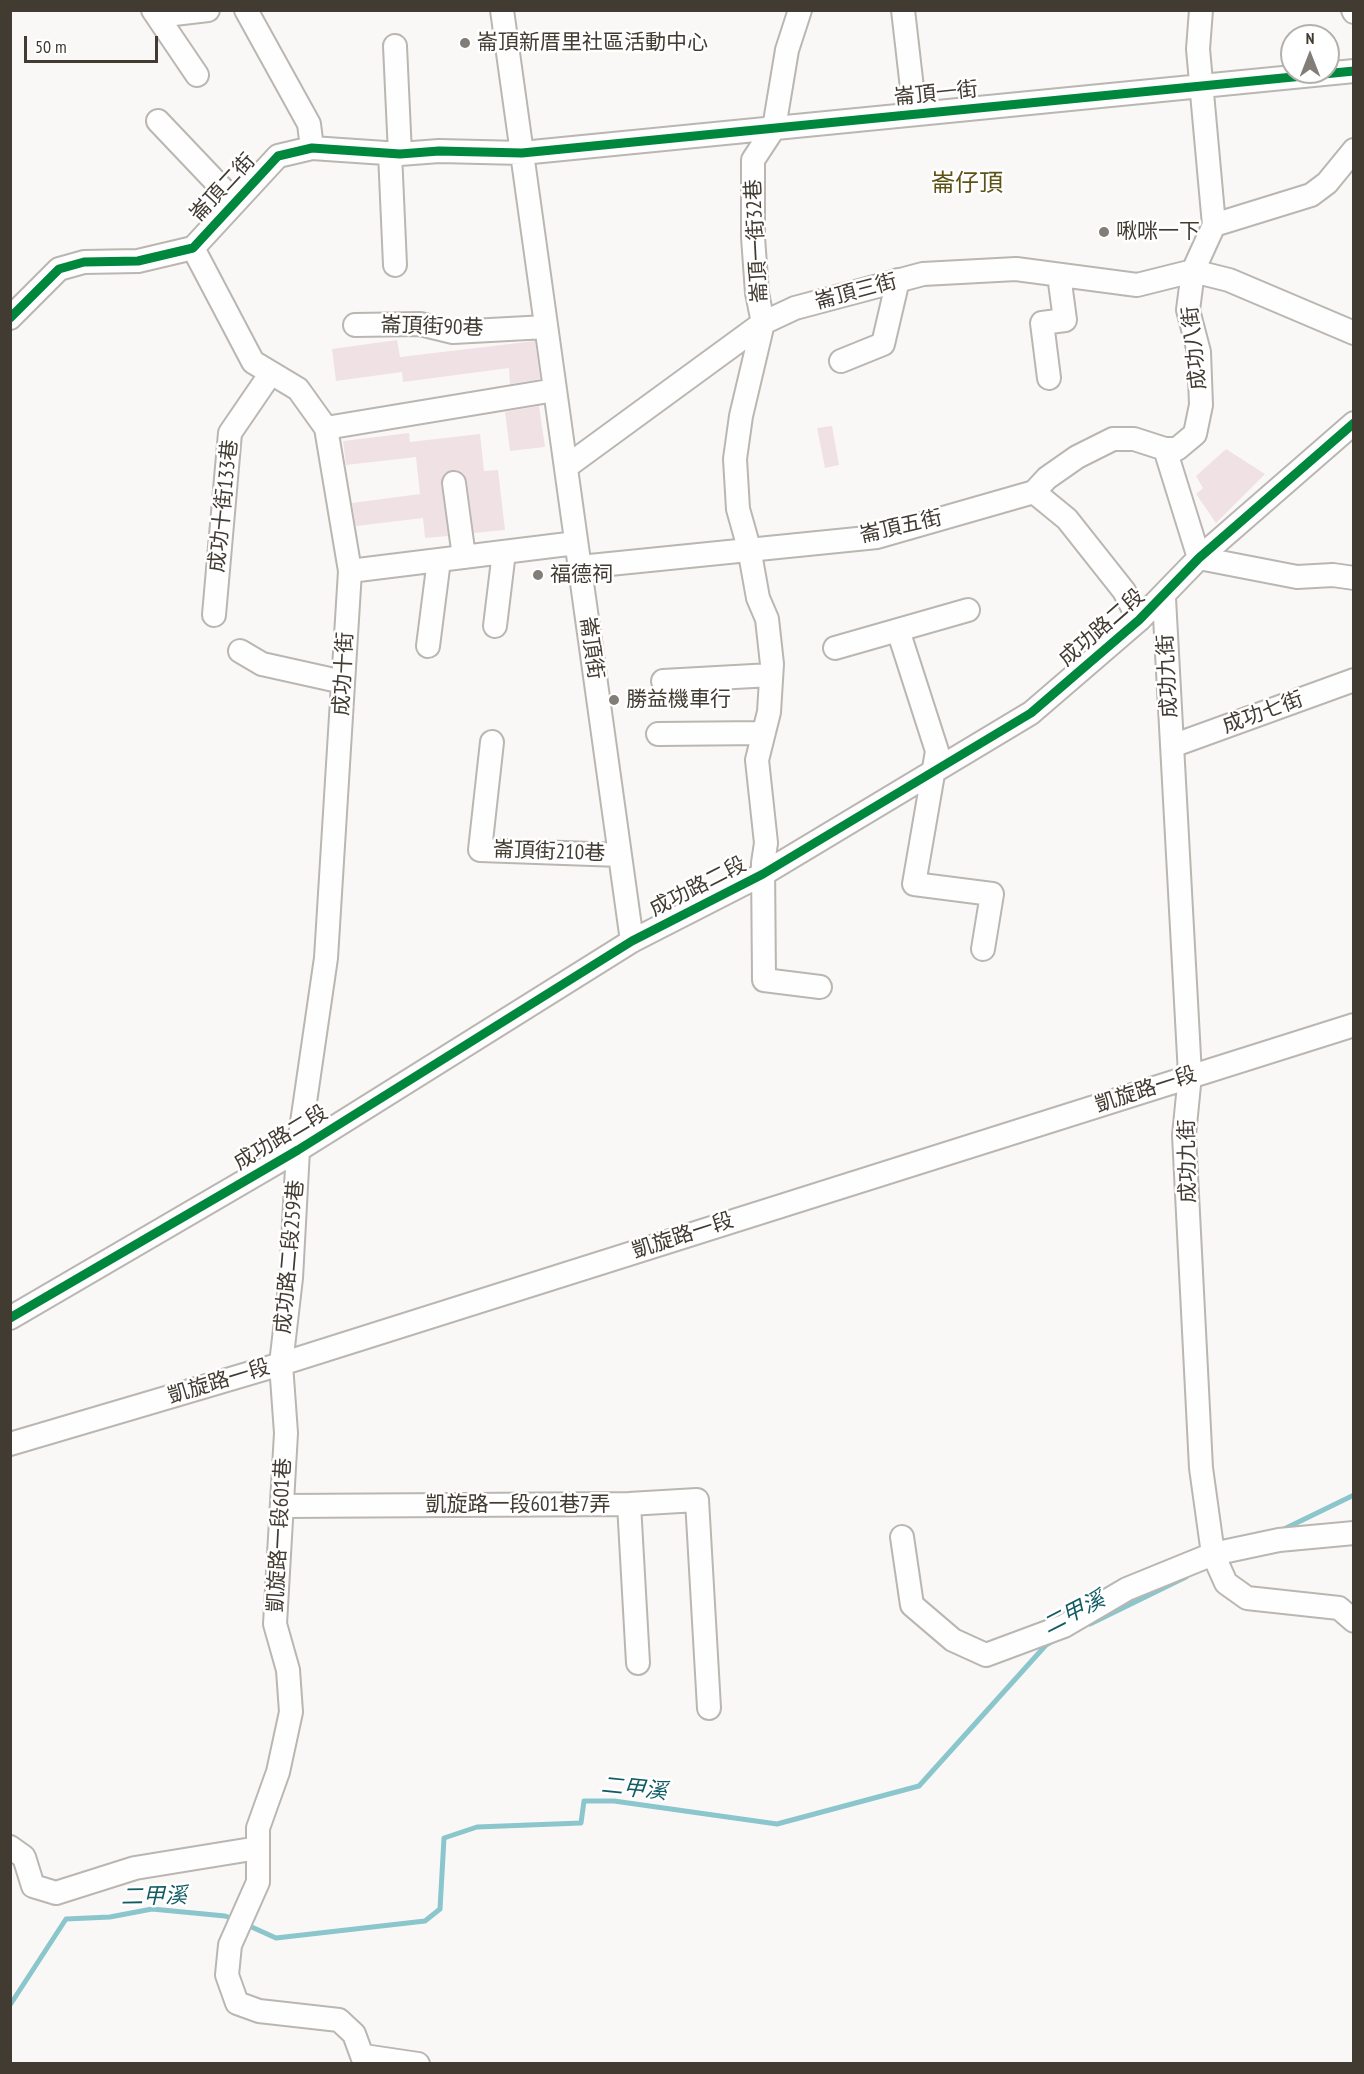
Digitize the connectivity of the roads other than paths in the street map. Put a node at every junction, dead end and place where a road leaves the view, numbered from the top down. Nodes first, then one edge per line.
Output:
1 (208, 10) edge
2 (246, 10) edge
3 (502, 10) edge
4 (800, 10) edge
5 (903, 10) edge
6 (1201, 10) edge
7 (155, 13) edge
8 (395, 46) dead end
9 (1353, 71) edge
10 (197, 75) dead end
11 (1201, 86) junction
12 (915, 114) junction
13 (158, 121) dead end
14 (774, 128) junction
15 (312, 148) junction
16 (1353, 150) edge
17 (395, 153) junction
18 (522, 153) junction
19 (235, 202) junction
20 (1214, 225) junction
21 (193, 248) junction
22 (395, 265) dead end
23 (1193, 271) junction
24 (1059, 275) junction
25 (898, 280) junction
26 (10, 318) edge
27 (763, 323) junction
28 (355, 326) dead end
29 (546, 327) junction
30 (1353, 333) edge
31 (841, 361) dead end
32 (271, 373) junction
33 (1049, 378) dead end
34 (555, 390) junction
35 (1353, 423) edge
36 (326, 428) junction
37 (1165, 449) junction
38 (566, 467) junction
39 (454, 483) dead end
40 (1034, 492) junction
41 (576, 543) junction
42 (749, 548) junction
43 (504, 552) junction
44 (464, 557) junction
45 (1199, 558) junction
46 (439, 560) junction
47 (580, 567) junction
48 (350, 571) junction
49 (1353, 578) edge
50 (1164, 598) junction
51 (968, 610) dead end
52 (214, 615) dead end
53 (1139, 620) junction
54 (495, 626) dead end
55 (898, 630) junction
56 (428, 646) dead end
57 (835, 648) dead end
58 (240, 651) dead end
59 (771, 675) junction
60 (1353, 680) edge
61 (663, 681) dead end
62 (344, 682) junction
63 (763, 733) junction
64 (658, 734) dead end
65 (492, 742) dead end
66 (1172, 746) junction
67 (932, 772) junction
68 (620, 855) junction
69 (763, 874) junction
70 (632, 941) junction
71 (983, 949) dead end
72 (820, 987) dead end
73 (1353, 1025) edge
74 (1190, 1076) junction
75 (298, 1150) junction
76 (10, 1318) edge
77 (281, 1364) junction
78 (10, 1444) edge
79 (629, 1504) junction
80 (283, 1506) junction
81 (1353, 1533) edge
82 (902, 1537) dead end
83 (1213, 1554) junction
84 (1353, 1621) edge
85 (638, 1663) dead end
86 (709, 1708) dead end
87 (258, 1848) junction
88 (15, 1858) edge
89 (365, 2060) edge
90 (418, 2064) edge

1 - 7 street
2 - 15 street
3 - 18 street, 崙頂街
4 - 14 street
5 - 12 street
6 - 11 street, 成功八街
7 - 10 street
8 - 17 street
9 - 11 street, 崙頂一街
11 - 12 street, 崙頂一街
11 - 20 street, 成功八街
12 - 14 street, 崙頂一街
13 - 19 street
14 - 18 street, 崙頂一街
14 - 27 street, 崙頂一街32巷
15 - 17 street, 崙頂二街
15 - 19 street, 崙頂二街
16 - 20 street
17 - 18 street, 崙頂二街
17 - 22 street
18 - 29 street, 崙頂街
19 - 21 street, 崙頂二街
20 - 23 street, 成功八街
21 - 26 street, 崙頂二街
21 - 32 street, 成功十街
23 - 24 street, 崙頂三街
23 - 30 street
23 - 37 street, 成功八街
24 - 25 street, 崙頂三街
24 - 33 street
25 - 27 street, 崙頂三街
25 - 31 street
27 - 38 street, 崙頂三街
27 - 42 street
28 - 29 street, 崙頂街90巷
29 - 34 street, 崙頂街
32 - 36 street, 成功十街
32 - 52 street, 成功十街133巷
34 - 36 street
34 - 38 street, 崙頂街
35 - 45 street, 成功路二段
36 - 48 street, 成功十街
37 - 40 street, 崙頂五街
37 - 45 street
38 - 41 street, 崙頂街
39 - 44 street
40 - 42 street, 崙頂五街
40 - 53 street
41 - 43 street
41 - 47 street, 崙頂街
42 - 47 street, 崙頂五街
42 - 59 street
43 - 44 street
43 - 54 street
44 - 46 street
45 - 49 street
45 - 50 street, 成功路二段
46 - 48 street
46 - 56 street
47 - 68 street, 崙頂街
48 - 62 street, 成功十街
50 - 53 street, 成功路二段
50 - 66 street, 成功九街
51 - 55 street
53 - 67 street, 成功路二段
55 - 57 street
55 - 67 street
58 - 62 street
59 - 61 street
59 - 63 street
60 - 66 street, 成功七街
62 - 75 street, 成功十街
63 - 64 street
63 - 69 street
65 - 68 street, 崙頂街210巷
66 - 74 street, 成功九街
67 - 69 street, 成功路二段
67 - 71 street
68 - 70 street, 崙頂街
69 - 70 street, 成功路二段
69 - 72 street
70 - 75 street, 成功路二段
73 - 74 street, 凱旋路一段
74 - 77 street, 凱旋路一段
74 - 83 street, 成功九街
75 - 76 street, 成功路二段
75 - 77 street, 成功路二段259巷
77 - 78 street, 凱旋路一段
77 - 80 street, 凱旋路一段601巷
79 - 80 street, 凱旋路一段601巷7弄
79 - 85 street, 凱旋路一段601巷7弄
79 - 86 street
80 - 87 street, 凱旋路一段601巷
81 - 83 street
82 - 83 street
83 - 84 street, 成功九街
87 - 88 street
87 - 89 street, 凱旋路一段601巷
89 - 90 street

